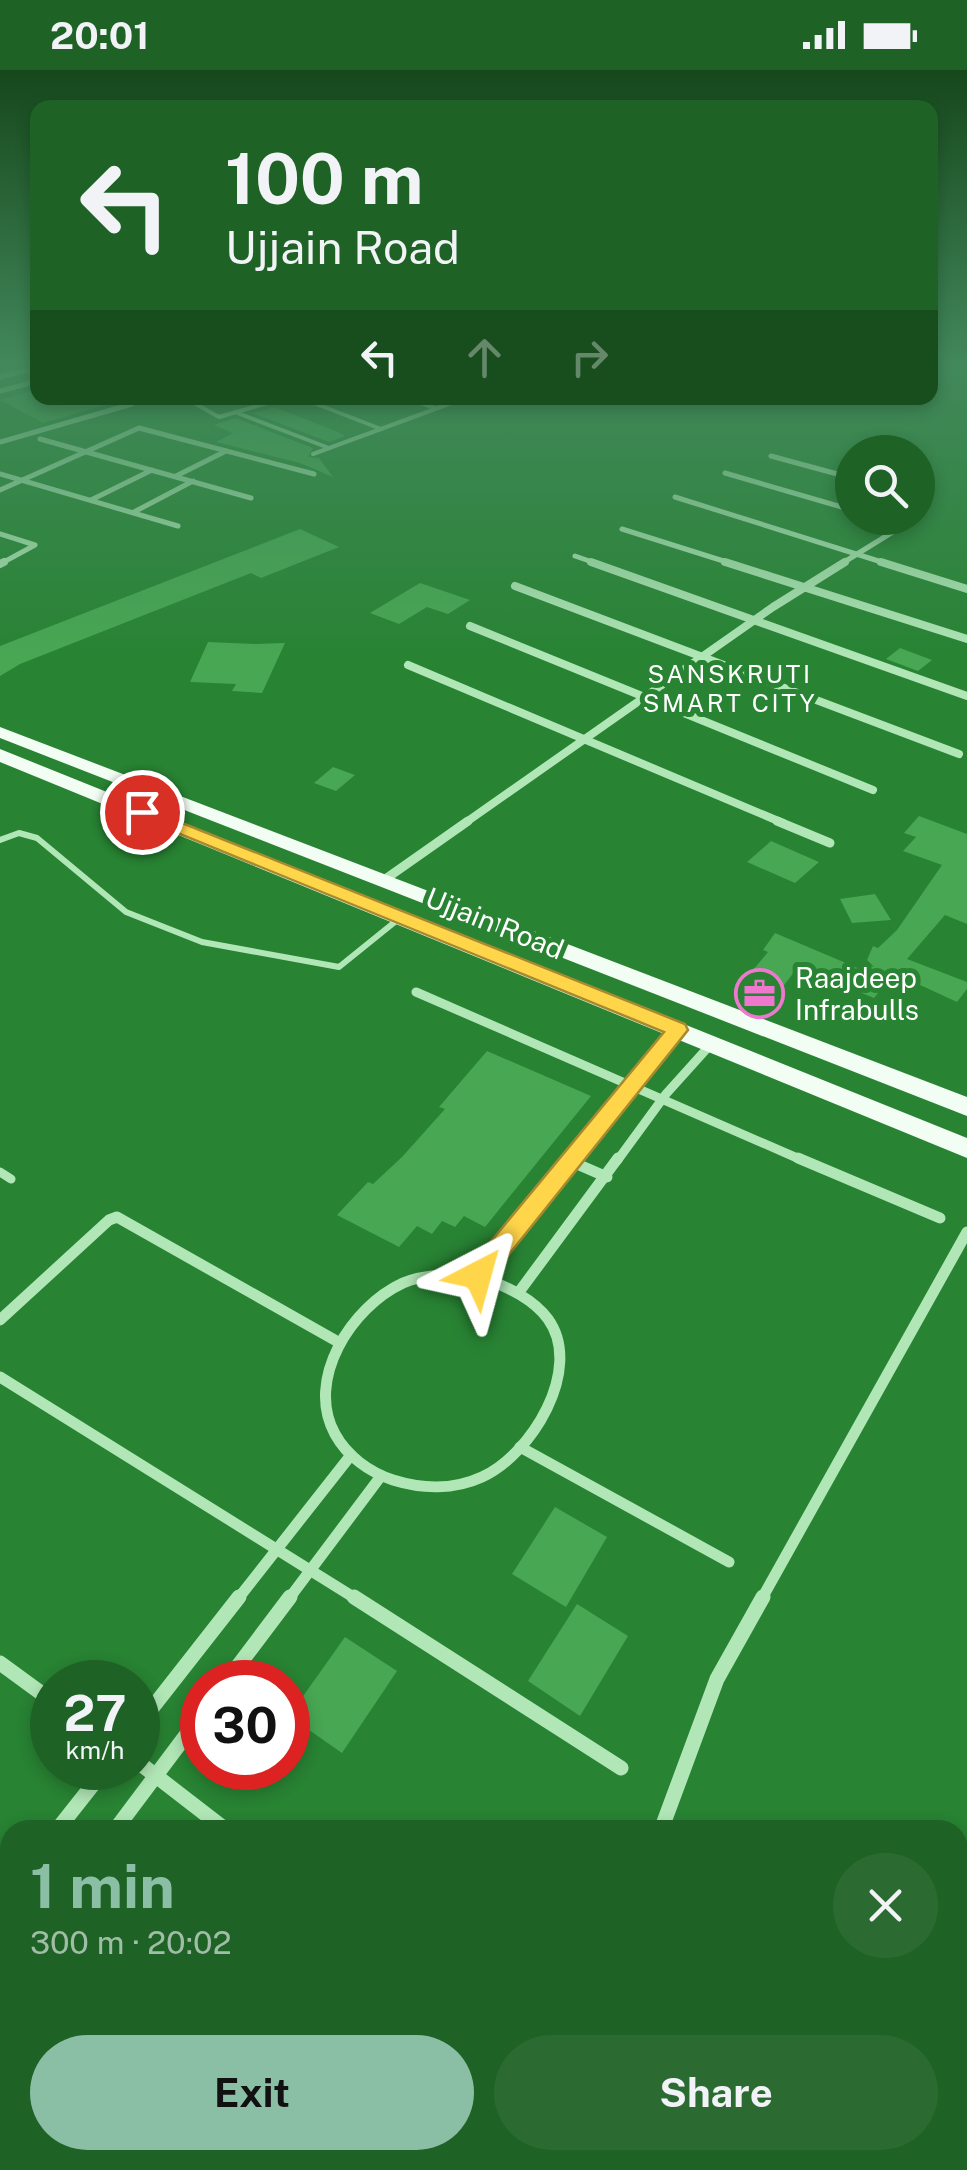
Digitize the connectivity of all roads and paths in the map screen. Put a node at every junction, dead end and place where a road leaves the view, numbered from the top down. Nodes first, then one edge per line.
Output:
1 (61, 462) edge
2 (125, 462) edge
3 (202, 462) edge
4 (270, 462) edge
5 (792, 462) edge
6 (153, 470) junction
7 (725, 473) dead end
8 (835, 473) edge
9 (0, 474) edge
10 (314, 474) dead end
11 (175, 476) junction
12 (21, 480) junction
13 (193, 482) junction
14 (0, 490) edge
15 (251, 498) dead end
16 (674, 498) dead end
17 (90, 500) junction
18 (835, 505) edge
19 (133, 512) junction
20 (178, 526) dead end
21 (622, 529) dead end
22 (0, 534) edge
23 (884, 535) edge
24 (856, 554) junction
25 (575, 556) dead end
26 (0, 564) edge
27 (515, 586) dead end
28 (804, 587) junction
29 (967, 588) edge
30 (754, 620) junction
31 (470, 626) dead end
32 (967, 639) edge
33 (702, 657) junction
34 (408, 664) dead end
35 (967, 696) edge
36 (645, 697) junction
37 (0, 732) edge
38 (584, 739) junction
39 (959, 754) dead end
40 (0, 755) edge
41 (873, 790) dead end
42 (0, 840) edge
43 (830, 843) dead end
44 (384, 880) junction
45 (401, 916) junction
46 (416, 992) dead end
47 (678, 1030) junction
48 (711, 1043) junction
49 (628, 1087) junction
50 (662, 1102) junction
51 (967, 1107) edge
52 (957, 1144) edge
53 (570, 1160) junction
54 (0, 1172) edge
55 (607, 1177) junction
56 (12, 1178) dead end
57 (940, 1218) dead end
58 (967, 1232) edge
59 (478, 1275) junction
60 (519, 1292) junction
61 (0, 1320) edge
62 (340, 1343) junction
63 (0, 1377) edge
64 (520, 1446) junction
65 (351, 1456) junction
66 (382, 1476) junction
67 (276, 1547) junction
68 (728, 1562) dead end
69 (311, 1570) junction
70 (243, 1660) edge
71 (0, 1662) edge
72 (30, 1684) edge
73 (160, 1697) edge
74 (180, 1743) edge
75 (621, 1768) dead end
76 (160, 1770) edge
77 (160, 1778) edge
78 (89, 1790) edge
79 (145, 1790) edge
80 (65, 1820) edge
81 (122, 1820) edge
82 (213, 1820) edge
83 (665, 1820) edge

1 - 12 street
2 - 6 street
3 - 11 street
4 - 10 street
5 - 8 street
6 - 11 street
6 - 17 street
7 - 18 street
9 - 12 street
11 - 13 street
12 - 14 street
12 - 17 street
13 - 15 street
13 - 19 street
16 - 24 street
17 - 19 street
19 - 20 street
21 - 28 street
22 - 26 street
23 - 24 street
24 - 28 street
24 - 29 street
25 - 30 street
27 - 33 street
28 - 30 street
28 - 32 street
30 - 33 street
30 - 35 street
31 - 36 street
33 - 36 street
33 - 39 street
34 - 38 street
36 - 38 street
36 - 41 street
37 - 44 main road, Ujjain Road
38 - 43 street
38 - 44 street
40 - 45 main road, Ujjain Road
42 - 45 lane
44 - 51 main road, Ujjain Road
45 - 47 main road, Ujjain Road
46 - 49 street
47 - 48 main road, Ujjain Road
47 - 49 street
48 - 50 street
48 - 52 main road, Ujjain Road
49 - 50 street
49 - 53 street
50 - 55 street
50 - 57 street
51 - 52 main road
53 - 55 street
53 - 59 street
54 - 56 lane
55 - 60 street
58 - 83 street
59 - 60 street
59 - 62 street
60 - 64 street
61 - 62 street
62 - 65 street
63 - 67 street
64 - 66 street
64 - 68 street
65 - 66 street
65 - 67 street
66 - 69 street
67 - 69 street
67 - 73 street
69 - 70 street
69 - 75 street
71 - 72 street
74 - 76 street
77 - 82 street
78 - 80 street
79 - 81 street

